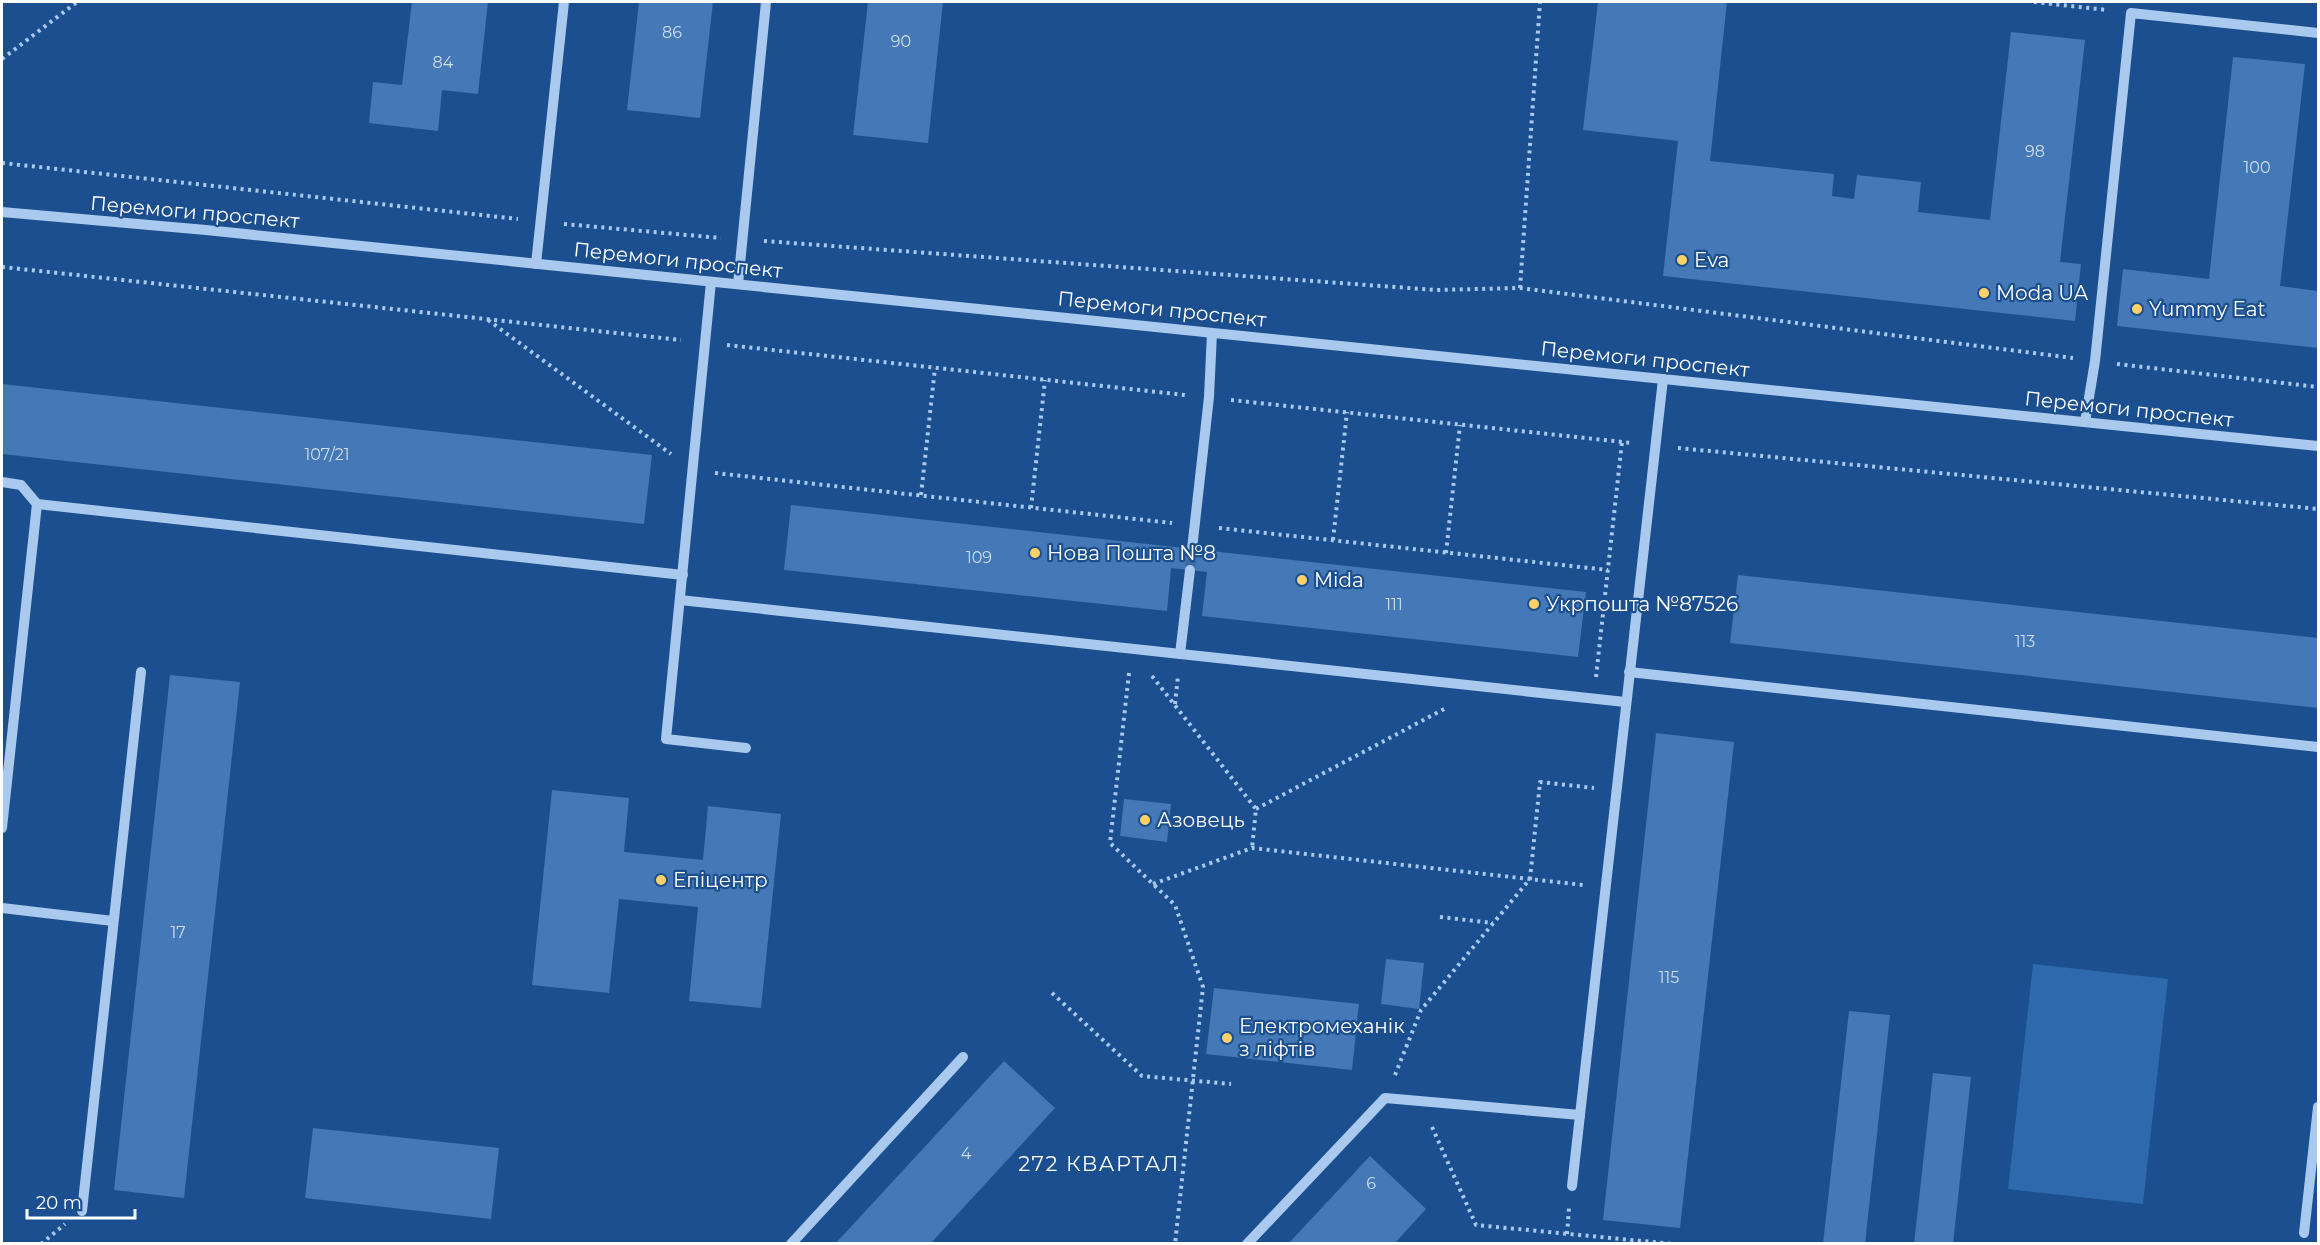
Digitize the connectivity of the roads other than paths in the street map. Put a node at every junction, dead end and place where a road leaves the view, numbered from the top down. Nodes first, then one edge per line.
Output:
1 (564, 2) edge
2 (766, 2) edge
3 (2319, 33) edge
4 (2, 212) edge
5 (536, 264) junction
6 (711, 282) junction
7 (738, 284) junction
8 (1212, 333) junction
9 (1663, 379) junction
10 (2085, 422) junction
11 (2319, 446) edge
12 (2, 483) edge
13 (37, 504) junction
14 (1192, 549) tunnel mouth
15 (1190, 570) tunnel mouth
16 (683, 575) junction
17 (680, 600) junction
18 (1180, 654) junction
19 (141, 672) dead end
20 (1629, 672) junction
21 (1625, 702) junction
22 (2319, 747) edge
23 (746, 748) dead end
24 (2, 828) edge
25 (2, 908) edge
26 (113, 921) junction
27 (963, 1057) dead end
28 (2319, 1107) edge
29 (1580, 1115) junction
30 (1572, 1186) dead end
31 (82, 1211) dead end
32 (2304, 1233) dead end
33 (791, 1244) edge
34 (1247, 1244) edge

1 - 5 street
2 - 7 street
3 - 10 street
4 - 5 street, Перемоги проспект
5 - 6 street, Перемоги проспект
6 - 7 street, Перемоги проспект
6 - 16 street
7 - 8 street, Перемоги проспект
8 - 9 street, Перемоги проспект
8 - 14 street
9 - 10 street, Перемоги проспект
9 - 20 street
10 - 11 street, Перемоги проспект
12 - 13 street
13 - 16 street
13 - 24 street
15 - 18 street
16 - 17 street
17 - 18 street
17 - 23 street
18 - 21 street
19 - 26 street
20 - 21 street
20 - 22 street
21 - 29 street
25 - 26 street
26 - 31 street
27 - 33 street
28 - 32 street
29 - 30 street
29 - 34 street

